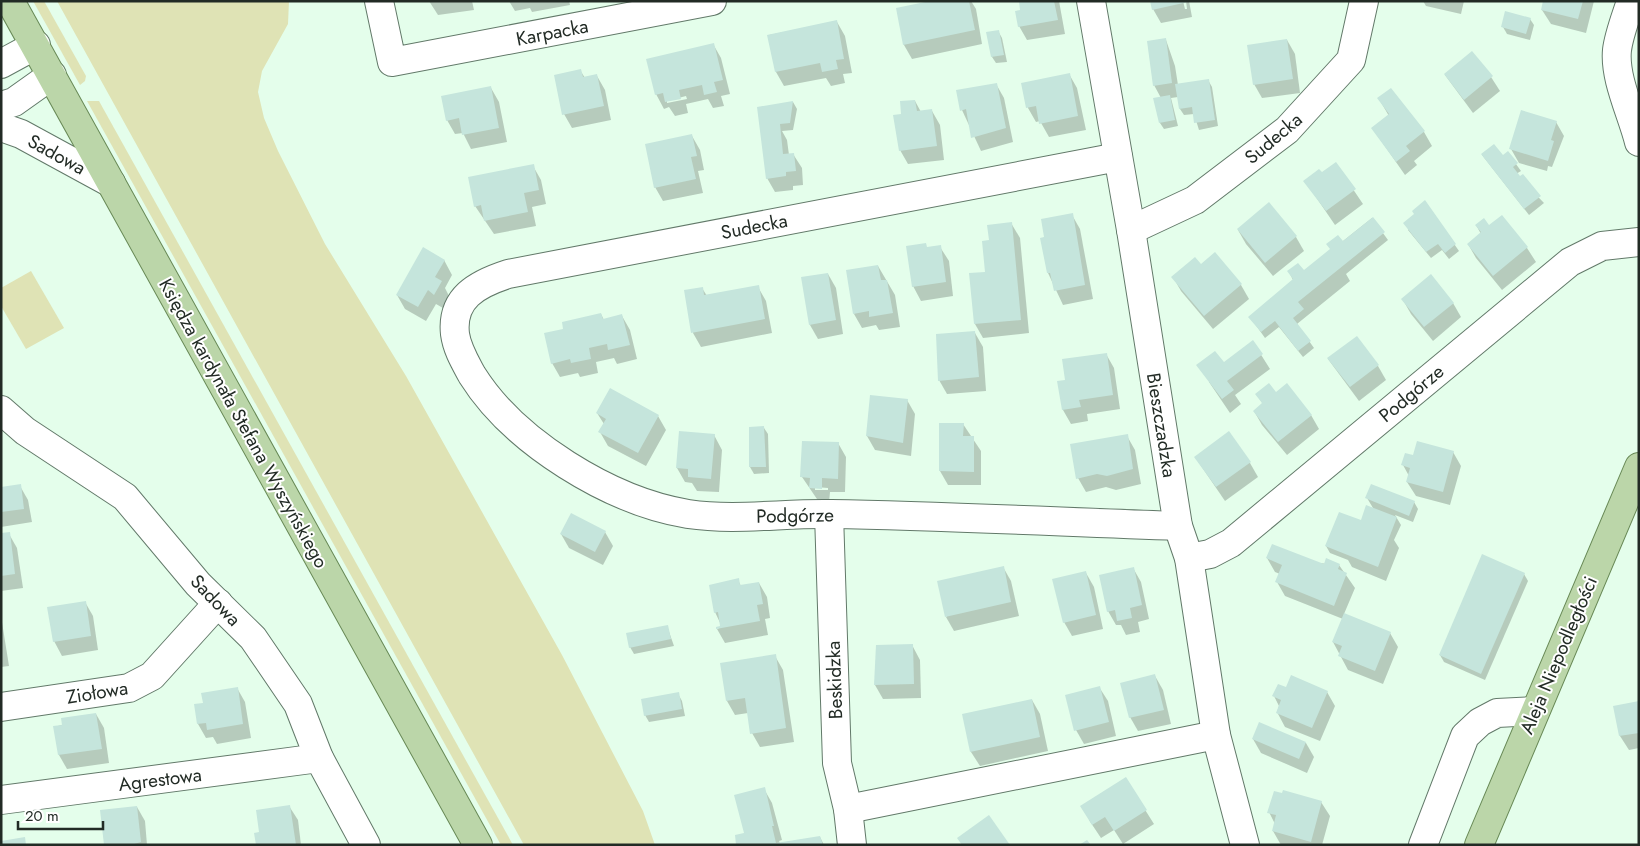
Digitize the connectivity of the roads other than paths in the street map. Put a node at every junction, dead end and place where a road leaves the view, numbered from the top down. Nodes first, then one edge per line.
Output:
1 (10, 1) edge
2 (379, 1) edge
3 (712, 1) edge
4 (1091, 1) edge
5 (1364, 1) edge
6 (1631, 1) edge
7 (36, 45) junction
8 (1, 64) edge
9 (52, 75) junction
10 (1, 106) edge
11 (1635, 111) edge
12 (1, 127) edge
13 (1639, 142) edge
14 (1118, 156) junction
15 (111, 184) junction
16 (1131, 230) junction
17 (1639, 242) edge
18 (465, 364) joint
19 (1, 410) edge
20 (1639, 467) edge
21 (828, 514) junction
22 (1178, 526) junction
23 (1189, 558) junction
24 (218, 603) junction
25 (1, 707) edge
26 (1534, 711) junction
27 (1216, 735) junction
28 (319, 758) junction
29 (1, 800) edge
30 (848, 809) junction
31 (366, 845) edge
32 (478, 845) edge
33 (852, 845) edge
34 (1245, 845) edge
35 (1423, 845) edge
36 (1479, 845) edge

1 - 7 main road, Księdza kardynała Stefana Wyszyńskiego
2 - 3 street, Karpacka
4 - 14 street, Bieszczadzka
5 - 16 street, Sudecka
6 - 11 street
7 - 8 street
7 - 9 main road, Księdza kardynała Stefana Wyszyńskiego
9 - 10 street
9 - 15 main road, Księdza kardynała Stefana Wyszyńskiego
11 - 13 street
12 - 15 street, Sadowa
14 - 16 street, Bieszczadzka
14 - 18 street, Sudecka
15 - 32 main road, Księdza kardynała Stefana Wyszyńskiego
16 - 22 street, Bieszczadzka
17 - 23 street, Podgórze
18 - 21 street, Podgórze
19 - 24 street, Sadowa
20 - 26 main road, Aleja Niepodległości
21 - 22 street, Podgórze
21 - 30 street, Beskidzka
22 - 23 street, Bieszczadzka
23 - 27 street, Bieszczadzka
24 - 25 street, Ziołowa
24 - 28 street, Sadowa
26 - 35 street
26 - 36 main road, Aleja Niepodległości
27 - 30 street
27 - 34 street, Bieszczadzka
28 - 29 street, Agrestowa
28 - 31 street, Sadowa
30 - 33 street, Beskidzka

